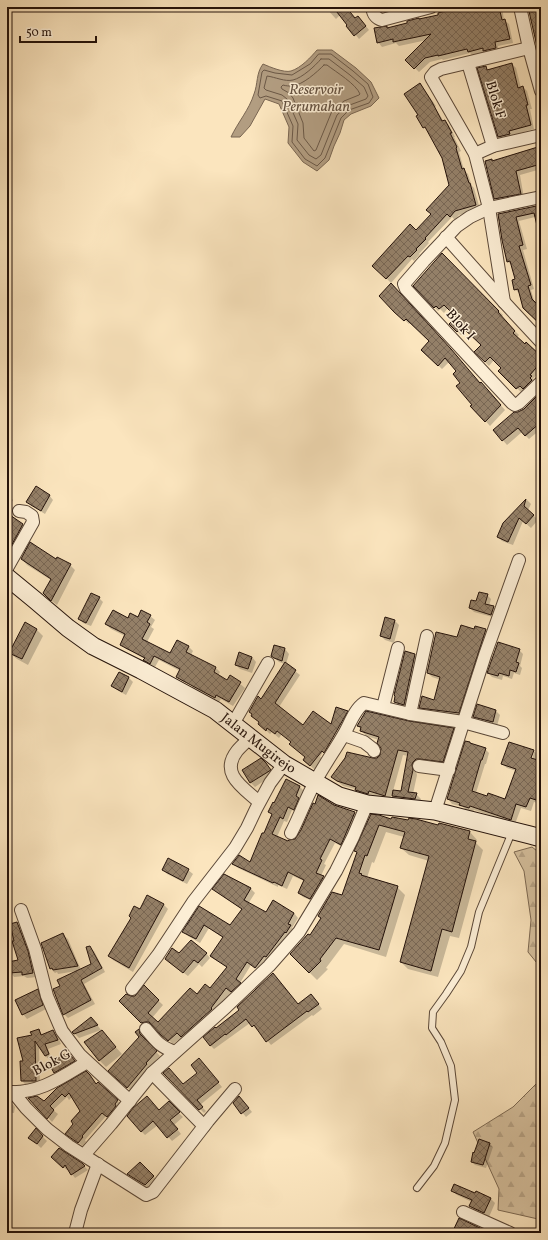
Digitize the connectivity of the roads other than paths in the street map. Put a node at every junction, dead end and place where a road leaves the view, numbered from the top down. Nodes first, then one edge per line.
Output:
1 (372, 7) edge
2 (431, 7) edge
3 (520, 7) edge
4 (530, 48) junction
5 (468, 63) junction
6 (541, 91) edge
7 (541, 135) edge
8 (493, 146) junction
9 (475, 154) junction
10 (541, 197) edge
11 (489, 208) junction
12 (446, 237) junction
13 (504, 302) junction
14 (541, 342) edge
15 (541, 382) edge
16 (19, 510) dead end
17 (519, 560) dead end
18 (7, 568) edge
19 (7, 577) edge
20 (427, 636) dead end
21 (398, 648) dead end
22 (268, 663) dead end
23 (383, 707) junction
24 (410, 714) junction
25 (463, 722) junction
26 (233, 724) junction
27 (503, 733) dead end
28 (344, 734) junction
29 (251, 737) junction
30 (374, 751) dead end
31 (284, 764) junction
32 (420, 766) dead end
33 (449, 770) junction
34 (314, 782) junction
35 (259, 802) junction
36 (367, 804) junction
37 (435, 811) junction
38 (512, 830) junction
39 (291, 832) dead end
40 (541, 838) edge
41 (21, 910) dead end
42 (132, 989) dead end
43 (146, 1029) dead end
44 (175, 1052) junction
45 (87, 1062) junction
46 (152, 1073) junction
47 (236, 1089) dead end
48 (10, 1092) edge
49 (130, 1101) junction
50 (204, 1126) junction
51 (84, 1155) junction
52 (98, 1164) junction
53 (418, 1188) dead end
54 (463, 1212) dead end
55 (75, 1233) edge
56 (510, 1233) edge

1 - 2 street
3 - 4 street
4 - 5 street
4 - 6 street
5 - 8 street, Blok F
5 - 9 street
7 - 8 street
8 - 9 street
9 - 11 street
10 - 11 street, Blok I
11 - 12 street, Blok I
11 - 13 street
12 - 13 street
12 - 15 street, Blok I
13 - 14 street
16 - 18 street
17 - 25 street
19 - 26 street, Jalan Mugirejo
20 - 24 street
21 - 23 street
22 - 26 street
23 - 24 street
23 - 28 street
24 - 25 street
25 - 27 street
25 - 33 street
26 - 29 street, Jalan Mugirejo
28 - 30 street
28 - 34 street
29 - 31 street, Jalan Mugirejo
29 - 35 street
31 - 34 street, Jalan Mugirejo
31 - 35 street
32 - 33 street
33 - 37 street
34 - 36 street, Jalan Mugirejo
34 - 39 street
35 - 42 street
36 - 37 street, Jalan Mugirejo
36 - 44 street
37 - 38 street, Jalan Mugirejo
38 - 40 street, Jalan Mugirejo
38 - 53 lane
41 - 45 street
43 - 44 street
44 - 46 street
45 - 48 street, Blok G
45 - 49 street
46 - 49 street
46 - 50 street
47 - 50 street
48 - 51 street
49 - 51 street
50 - 52 street
51 - 52 street
52 - 55 street
54 - 56 street

